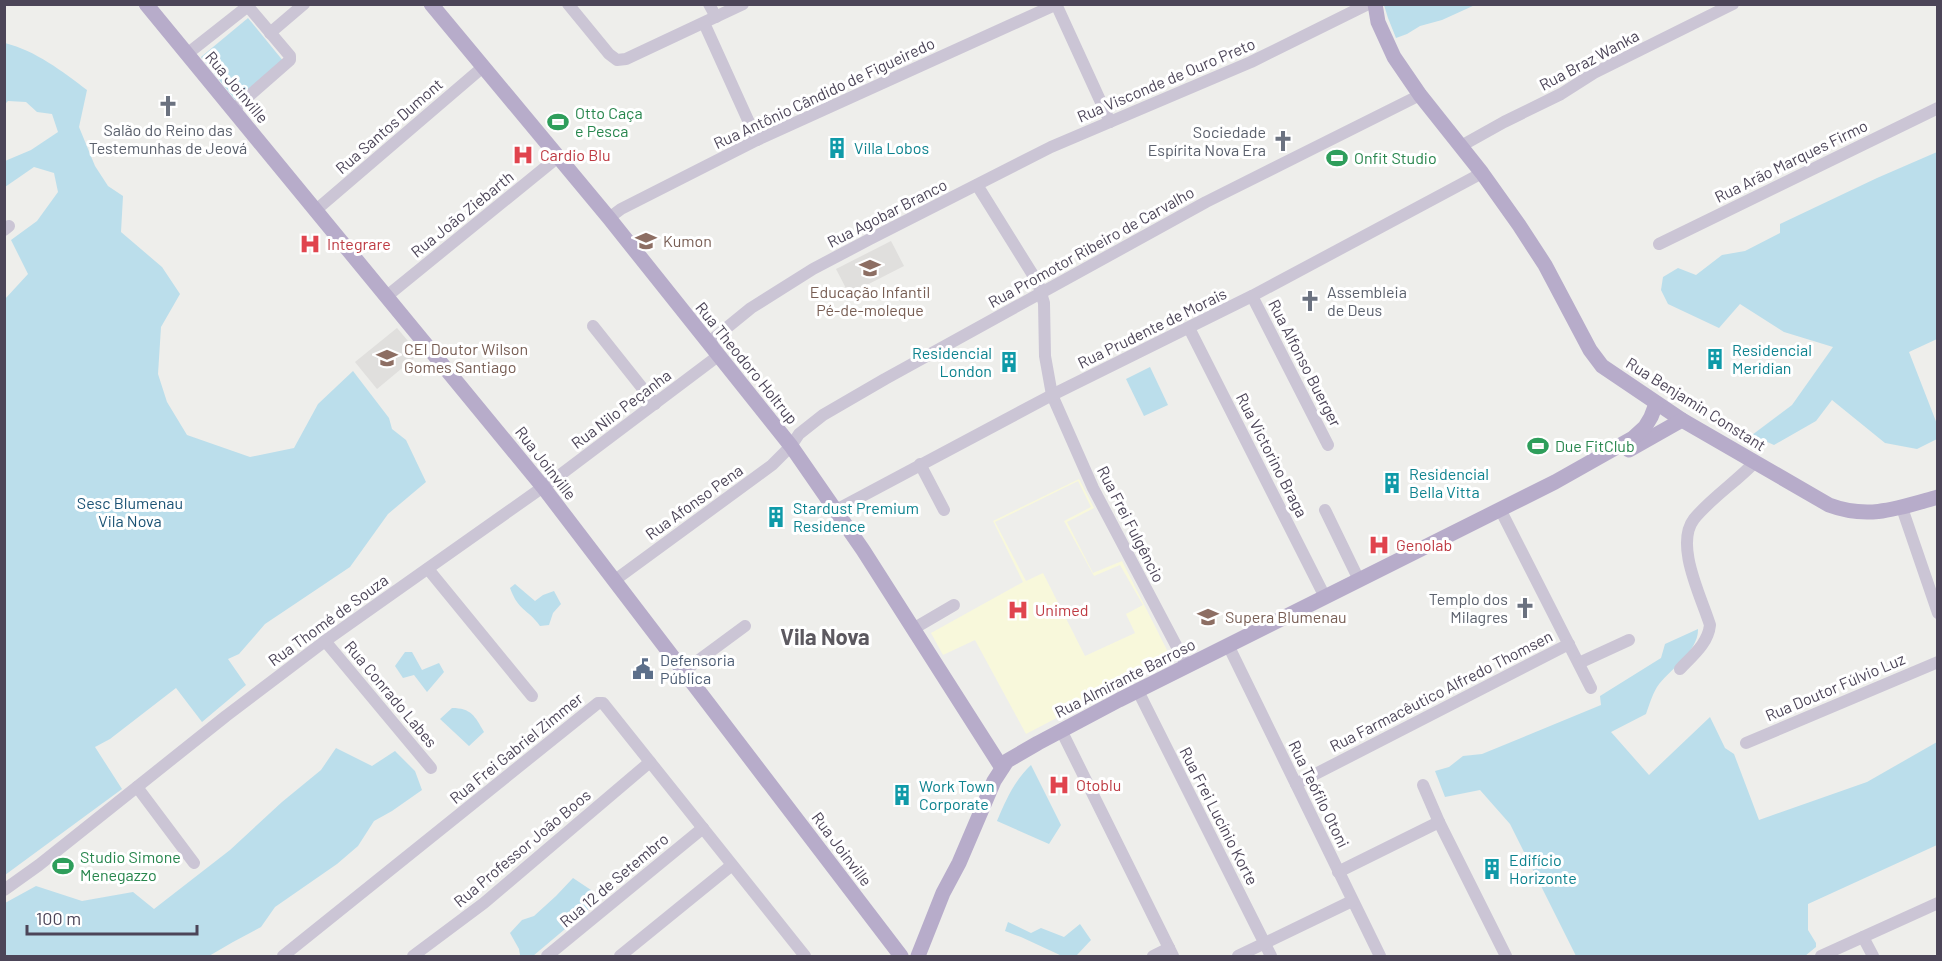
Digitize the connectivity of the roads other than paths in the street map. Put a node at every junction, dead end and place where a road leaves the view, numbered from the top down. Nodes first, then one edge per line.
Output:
1 (146, 4) edge
2 (304, 4) edge
3 (431, 4) edge
4 (568, 4) edge
5 (709, 4) edge
6 (744, 4) edge
7 (1368, 4) edge
8 (1375, 4) edge
9 (1733, 4) edge
10 (247, 5) edge
11 (1056, 5) edge
12 (716, 17) junction
13 (704, 23) junction
14 (270, 33) junction
15 (187, 54) junction
16 (483, 67) junction
17 (1420, 95) junction
18 (1938, 108) edge
19 (233, 110) junction
20 (1110, 122) junction
21 (757, 140) junction
22 (1461, 146) junction
23 (558, 158) junction
24 (1482, 173) junction
25 (977, 185) junction
26 (316, 210) junction
27 (609, 218) junction
28 (1659, 244) dead end
29 (1042, 294) junction
30 (387, 296) junction
31 (1252, 296) junction
32 (593, 327) dead end
33 (1189, 328) junction
34 (708, 343) junction
35 (718, 356) junction
36 (1052, 395) junction
37 (655, 404) junction
38 (1656, 404) junction
39 (1682, 420) junction
40 (1328, 444) dead end
41 (790, 446) junction
42 (1755, 462) junction
43 (920, 464) junction
44 (1554, 482) junction
45 (543, 487) junction
46 (1938, 497) edge
47 (1902, 508) junction
48 (1500, 509) junction
49 (836, 510) junction
50 (944, 510) dead end
51 (1324, 510) dead end
52 (428, 569) junction
53 (615, 580) junction
54 (1359, 580) junction
55 (1325, 597) junction
56 (954, 605) dead end
57 (1938, 613) edge
58 (745, 626) dead end
59 (913, 629) junction
60 (1629, 639) dead end
61 (325, 641) junction
62 (1569, 644) junction
63 (1228, 645) junction
64 (1938, 662) edge
65 (1579, 663) junction
66 (1187, 666) junction
67 (1680, 669) dead end
68 (684, 671) junction
69 (1592, 688) dead end
70 (1138, 691) junction
71 (532, 696) dead end
72 (1061, 730) junction
73 (1746, 743) dead end
74 (650, 762) junction
75 (431, 768) dead end
76 (1002, 768) junction
77 (1296, 784) junction
78 (1423, 785) dead end
79 (137, 787) junction
80 (1439, 822) junction
81 (703, 828) junction
82 (194, 863) dead end
83 (959, 863) junction
84 (732, 865) junction
85 (1338, 872) junction
86 (4, 890) edge
87 (1352, 901) junction
88 (1938, 903) edge
89 (1863, 937) junction
90 (1264, 944) junction
91 (1171, 952) edge
92 (283, 957) edge
93 (413, 957) edge
94 (547, 957) edge
95 (620, 957) edge
96 (805, 957) edge
97 (901, 957) edge
98 (918, 957) edge
99 (926, 957) edge
100 (1154, 957) edge
101 (1238, 957) edge
102 (1271, 957) edge
103 (1380, 957) edge
104 (1506, 957) edge
105 (1821, 957) edge
106 (1873, 957) edge

1 - 15 main road, Rua Joinville
2 - 14 street
3 - 16 main road, Rua Theodoro Holtrup
4 - 13 street
5 - 12 street
6 - 12 street
7 - 20 street, Rua Visconde de Ouro Preto
8 - 17 main road, Rua Benjamin Constant
9 - 22 street, Rua Braz Wanka
10 - 14 street
10 - 15 street
11 - 20 street
11 - 21 street, Rua Antônio Cândido de Figueiredo
12 - 13 street
13 - 21 street
14 - 19 street
15 - 19 main road, Rua Joinville
16 - 23 main road, Rua Theodoro Holtrup
16 - 26 street, Rua Santos Dumont
17 - 22 main road, Rua Benjamin Constant
17 - 29 street, Rua Promotor Ribeiro de Carvalho
18 - 28 street, Rua Arão Marques Firmo
19 - 26 main road, Rua Joinville
20 - 25 street, Rua Visconde de Ouro Preto
21 - 27 street, Rua Antônio Cândido de Figueiredo
22 - 24 main road, Rua Benjamin Constant
23 - 27 main road, Rua Theodoro Holtrup
23 - 30 street, Rua João Ziebarth
24 - 31 street, Rua Prudente de Morais
24 - 38 main road, Rua Benjamin Constant
25 - 29 street
25 - 34 street, Rua Agobar Branco
26 - 30 main road, Rua Joinville
27 - 34 main road, Rua Theodoro Holtrup
29 - 36 street, Rua Frei Fulgêncio
29 - 41 street, Rua Promotor Ribeiro de Carvalho
30 - 45 main road, Rua Joinville
31 - 33 street, Rua Prudente de Morais
31 - 40 street, Rua Alfonso Buerger
32 - 37 street
33 - 36 street, Rua Prudente de Morais
33 - 55 street, Rua Victorino Braga
34 - 35 main road, Rua Theodoro Holtrup
35 - 37 street, Rua Nilo Peçanha
35 - 41 main road, Rua Theodoro Holtrup
36 - 43 street, Rua Prudente de Morais
36 - 66 street, Rua Frei Fulgêncio
37 - 45 street, Rua Nilo Peçanha
38 - 39 main road, Rua Benjamin Constant
38 - 44 main road, Rua Almirante Barroso
39 - 42 main road, Rua Benjamin Constant
39 - 44 main road, Rua Almirante Barroso
41 - 49 main road, Rua Theodoro Holtrup
41 - 53 street, Rua Afonso Pena
42 - 47 main road, Rua Benjamin Constant
42 - 67 street
43 - 49 street, Rua Prudente de Morais
43 - 50 street
44 - 48 main road, Rua Almirante Barroso
45 - 52 street, Rua Thomé de Souza
45 - 53 main road, Rua Joinville
46 - 47 main road, Rua Benjamin Constant
47 - 57 street
48 - 54 main road, Rua Almirante Barroso
48 - 62 street
49 - 59 main road, Rua Theodoro Holtrup
51 - 54 street
52 - 61 street, Rua Thomé de Souza
52 - 71 street
53 - 68 main road, Rua Joinville
54 - 55 main road, Rua Almirante Barroso
55 - 63 main road, Rua Almirante Barroso
56 - 59 street
58 - 68 street
59 - 76 main road, Rua Theodoro Holtrup
60 - 65 street
61 - 75 street, Rua Conrado Labes
61 - 79 street, Rua Thomé de Souza
62 - 65 street
62 - 77 street, Rua Farmacêutico Alfredo Thomsen
63 - 66 main road, Rua Almirante Barroso
63 - 77 street, Rua Teófilo Otoni
64 - 73 street, Rua Doutor Fúlvio Luz
65 - 69 street
66 - 70 main road, Rua Almirante Barroso
68 - 97 main road, Rua Joinville
70 - 72 main road, Rua Almirante Barroso
70 - 90 street, Rua Frei Lucínio Korte
72 - 76 main road, Rua Almirante Barroso
72 - 91 street
74 - 81 street, Rua Frei Gabriel Zimmer
74 - 92 street, Rua Frei Gabriel Zimmer
74 - 93 street, Rua Professor João Boos
76 - 83 main road, Rua Almirante Barroso
77 - 85 street, Rua Teófilo Otoni
78 - 80 street
79 - 82 street
79 - 86 street, Rua Thomé de Souza
80 - 85 street
80 - 104 street
81 - 84 street, Rua Frei Gabriel Zimmer
81 - 94 street, Rua 12 de Setembro
83 - 98 main road, Rua Almirante Barroso
83 - 99 main road, Rua Almirante Barroso
84 - 95 street
84 - 96 street, Rua Frei Gabriel Zimmer
85 - 87 street, Rua Teófilo Otoni
87 - 90 street
87 - 103 street, Rua Teófilo Otoni
88 - 89 street
89 - 105 street
89 - 106 street
90 - 101 street
90 - 102 street, Rua Frei Lucínio Korte
91 - 100 street

